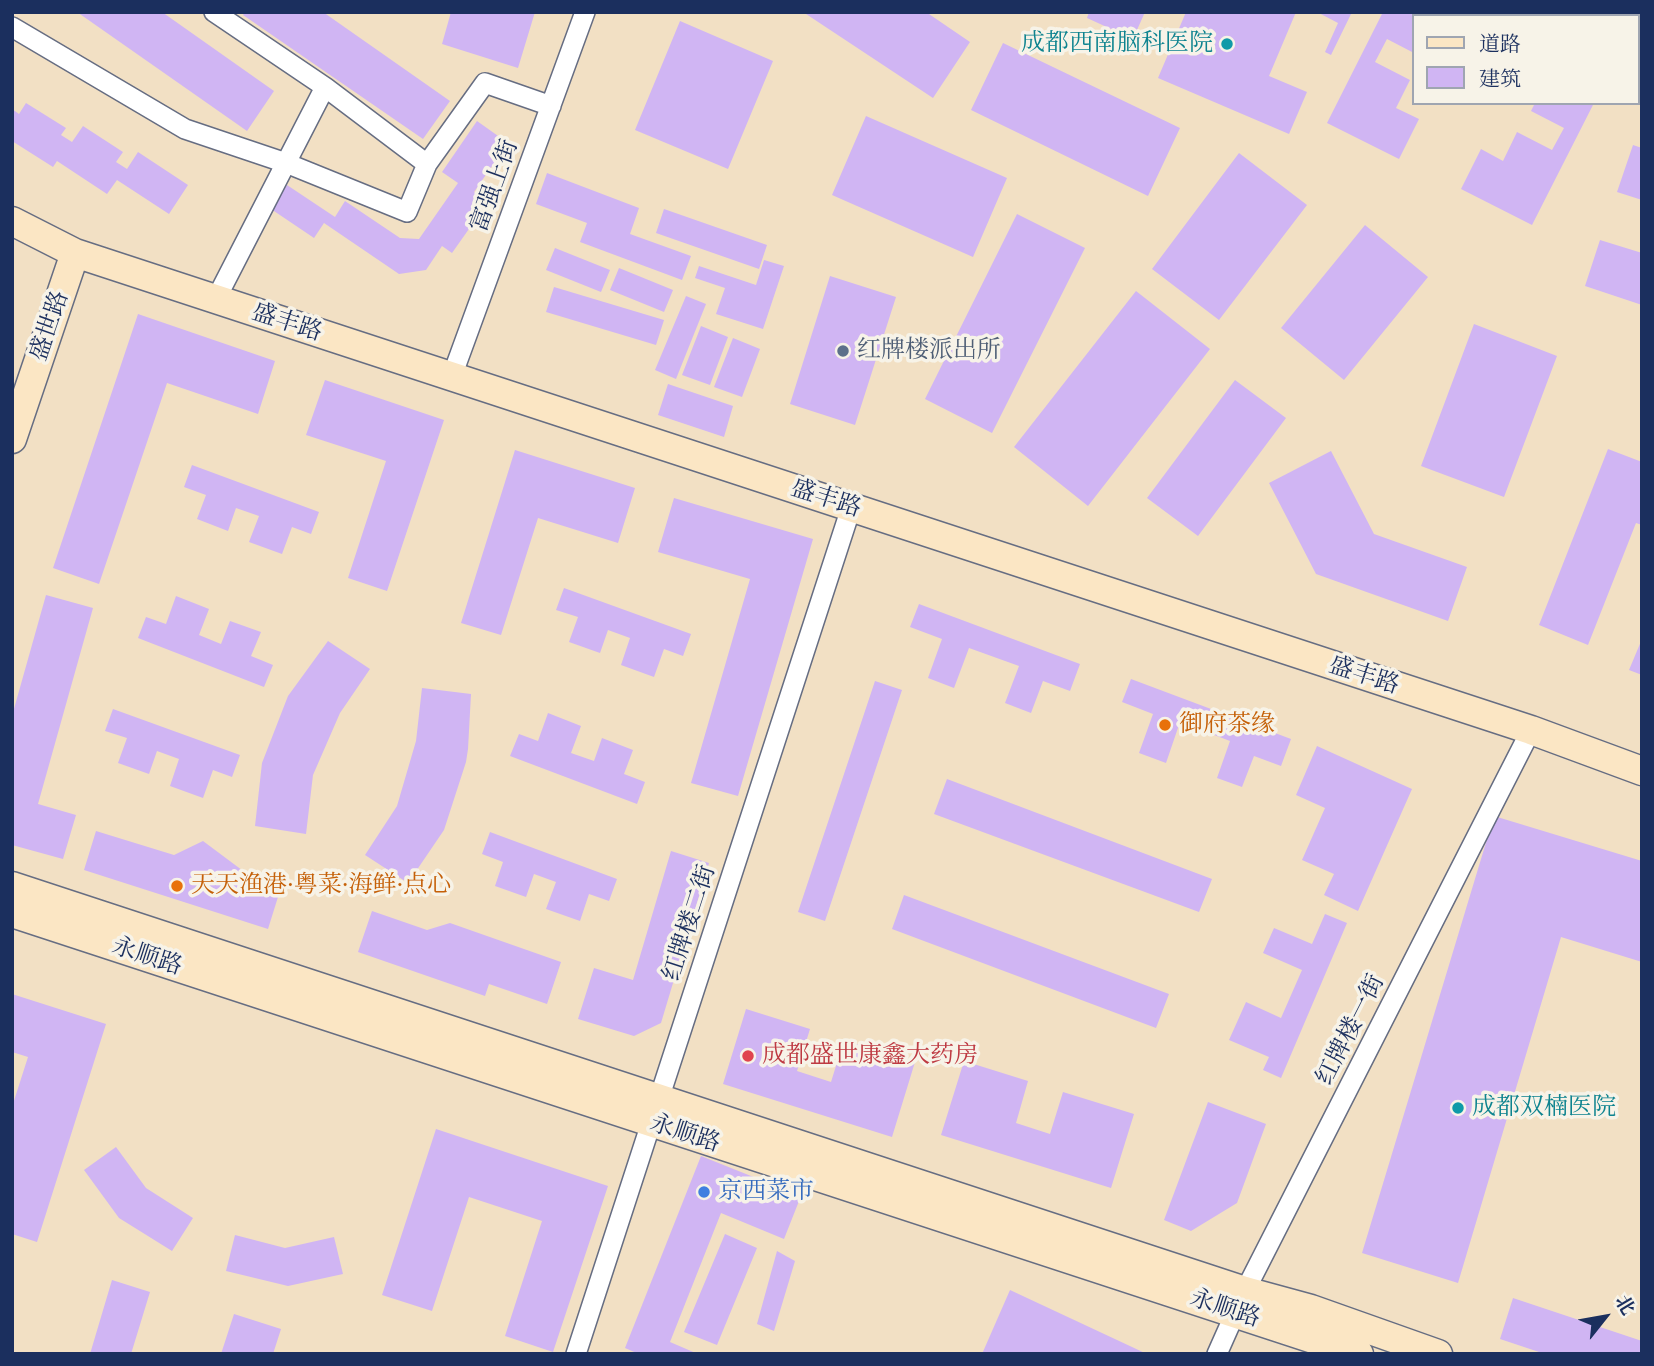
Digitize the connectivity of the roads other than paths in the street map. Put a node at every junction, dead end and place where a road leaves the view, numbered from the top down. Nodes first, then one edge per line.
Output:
1 (214, 12) edge
2 (585, 12) edge
3 (12, 27) edge
4 (326, 87) junction
5 (551, 106) junction
6 (286, 163) junction
7 (427, 164) junction
8 (12, 221) edge
9 (75, 253) junction
10 (216, 299) junction
11 (452, 376) junction
12 (12, 439) edge
13 (851, 508) junction
14 (1531, 730) junction
15 (1642, 771) edge
16 (12, 886) edge
17 (12, 913) edge
18 (655, 1111) junction
19 (1241, 1301) junction
20 (576, 1354) edge
21 (1217, 1354) edge
22 (1359, 1354) edge
23 (1438, 1354) edge

1 - 4 street
2 - 5 street, 富强上街
3 - 6 street
4 - 6 street
4 - 7 street
5 - 7 street
5 - 11 street, 富强上街
6 - 7 street
6 - 10 street
8 - 9 main road, 盛丰路
9 - 10 main road, 盛丰路
9 - 12 main road, 盛世路
10 - 11 main road, 盛丰路
11 - 13 main road, 盛丰路
13 - 14 main road, 盛丰路
13 - 18 street, 红牌楼二街
14 - 15 main road, 盛丰路
14 - 19 street, 红牌楼一街
16 - 18 main road
17 - 18 main road, 永顺路
18 - 19 main road, 永顺路
18 - 20 street, 红牌楼二街
19 - 21 street, 红牌楼一街
19 - 22 main road, 永顺路
19 - 23 main road

